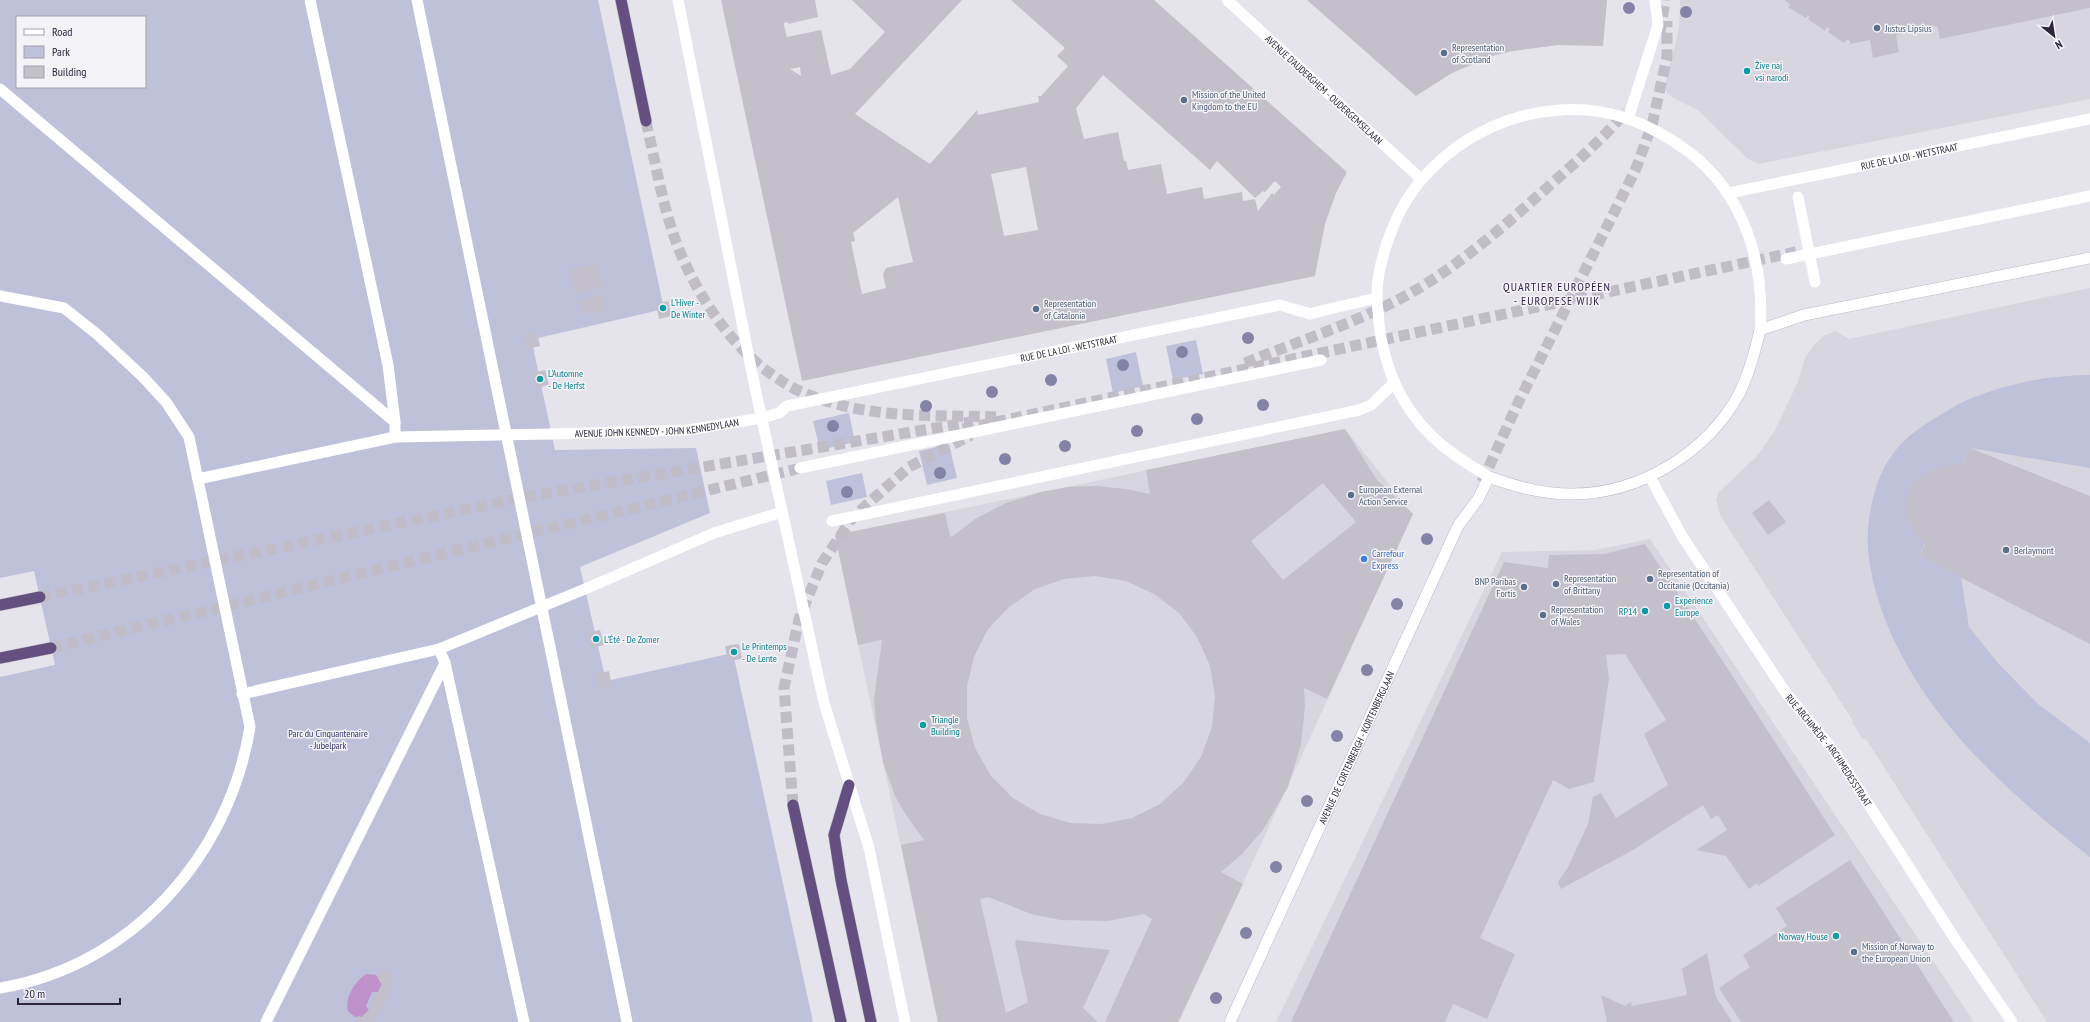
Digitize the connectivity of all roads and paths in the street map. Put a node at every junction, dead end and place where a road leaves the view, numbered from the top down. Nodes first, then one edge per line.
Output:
1 (310, 0) edge
2 (417, 0) edge
3 (621, 0) edge
4 (678, 0) edge
5 (1226, 0) edge
6 (1655, 0) edge
7 (0, 89) edge
8 (1628, 119) junction
9 (2090, 119) edge
10 (646, 121) tunnel mouth
11 (1421, 178) junction
12 (1729, 193) junction
13 (1798, 196) dead end
14 (2090, 196) edge
15 (1810, 254) junction
16 (2090, 258) edge
17 (1786, 259) tunnel mouth
18 (1815, 282) dead end
19 (0, 296) edge
20 (1377, 298) junction
21 (1760, 330) junction
22 (1321, 360) dead end
23 (1394, 383) junction
24 (762, 418) junction
25 (395, 422) junction
26 (505, 434) junction
27 (395, 437) junction
28 (800, 468) tunnel mouth
29 (1489, 477) junction
30 (1650, 477) junction
31 (198, 479) junction
32 (782, 512) junction
33 (832, 521) dead end
34 (40, 597) tunnel mouth
35 (0, 605) edge
36 (541, 607) junction
37 (51, 648) tunnel mouth
38 (439, 649) junction
39 (0, 658) edge
40 (445, 663) junction
41 (242, 694) junction
42 (849, 785) junction
43 (792, 805) tunnel mouth
44 (0, 988) edge
45 (266, 1022) edge
46 (524, 1022) edge
47 (627, 1022) edge
48 (841, 1022) edge
49 (871, 1022) edge
50 (905, 1022) edge
51 (1230, 1022) edge
52 (2012, 1022) edge

1 - 25 street
2 - 26 street
3 - 10 highway
4 - 24 street
5 - 11 street, AVENUE D'AUDERGHEM - OUDERGEMSELAAN
6 - 8 street
7 - 25 street
8 - 11 street
8 - 12 street
9 - 12 street, RUE DE LA LOI - WETSTRAAT
11 - 20 street
12 - 21 street
13 - 15 street
14 - 15 street
15 - 17 street
15 - 18 street
16 - 21 street
19 - 31 street
20 - 23 street
20 - 24 street, RUE DE LA LOI - WETSTRAAT
21 - 30 street
22 - 28 street
23 - 29 street
23 - 33 street
24 - 26 street, AVENUE JOHN KENNEDY - JOHN KENNEDYLAAN
24 - 32 street
25 - 27 street
26 - 27 street, AVENUE JOHN KENNEDY - JOHN KENNEDYLAAN
26 - 36 street
27 - 31 street, AVENUE JOHN KENNEDY - JOHN KENNEDYLAAN
29 - 30 street
29 - 51 street, AVENUE DE CORTENBERGH - KORTENBERGLAAN
30 - 52 street, RUE ARCHIMÈDE - ARCHIMEDESSTRAAT
31 - 41 street
32 - 36 street
32 - 42 street
34 - 35 highway
36 - 38 street
36 - 47 street
37 - 39 highway
38 - 40 street
38 - 41 street
40 - 45 street
40 - 46 street
41 - 44 street
42 - 49 highway
42 - 50 street
43 - 48 highway

